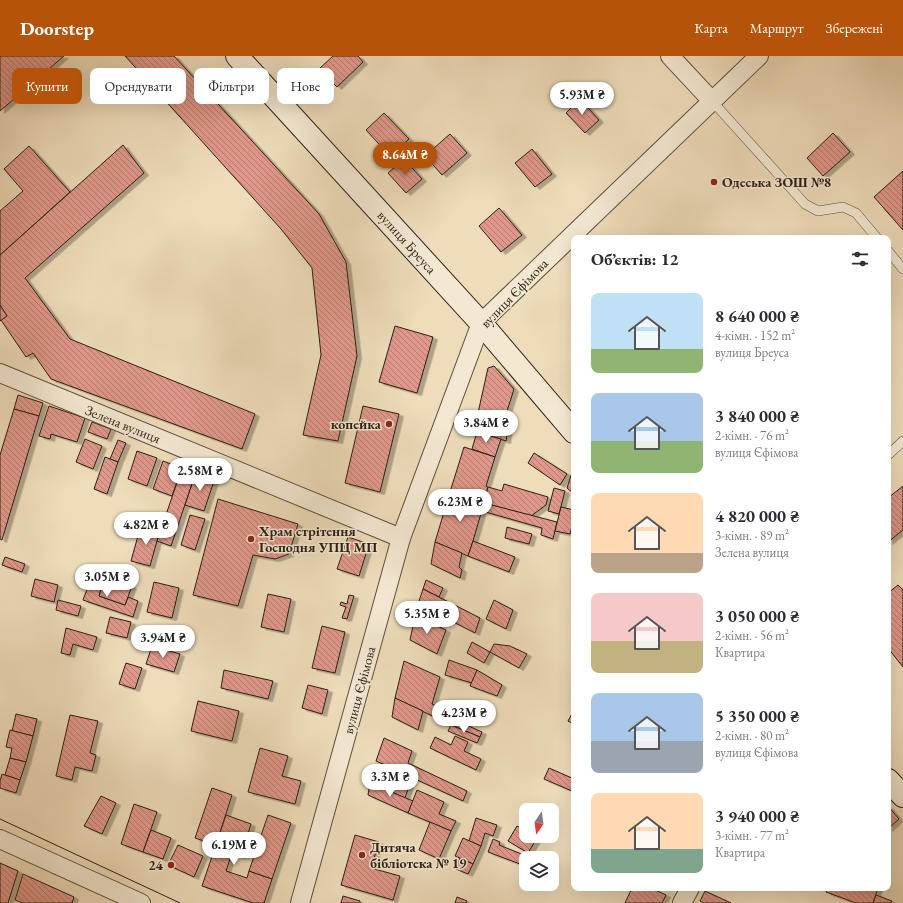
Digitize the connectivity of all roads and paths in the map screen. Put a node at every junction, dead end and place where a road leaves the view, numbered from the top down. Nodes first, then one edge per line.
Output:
1 (236, 56) edge
2 (670, 56) edge
3 (758, 56) edge
4 (712, 101) junction
5 (572, 235) edge
6 (874, 235) edge
7 (571, 236) edge
8 (891, 255) edge
9 (903, 269) edge
10 (480, 323) junction
11 (0, 373) edge
12 (571, 429) edge
13 (903, 441) edge
14 (891, 452) edge
15 (401, 538) junction
16 (891, 783) edge
17 (903, 796) edge
18 (0, 839) edge
19 (688, 891) edge
20 (141, 903) edge
21 (300, 903) edge
22 (682, 903) edge

1 - 10 street, вулиця Бреуса
2 - 4 street
3 - 4 street, вулиця Єфімова
4 - 5 street, вулиця Єфімова
4 - 6 lane
7 - 10 street, вулиця Єфімова
8 - 9 lane
10 - 12 street, вулиця Бреуса
10 - 15 street, вулиця Єфімова
11 - 15 street, Зелена вулиця
13 - 14 lane
15 - 21 street, вулиця Єфімова
16 - 17 street
18 - 20 street
19 - 22 street

